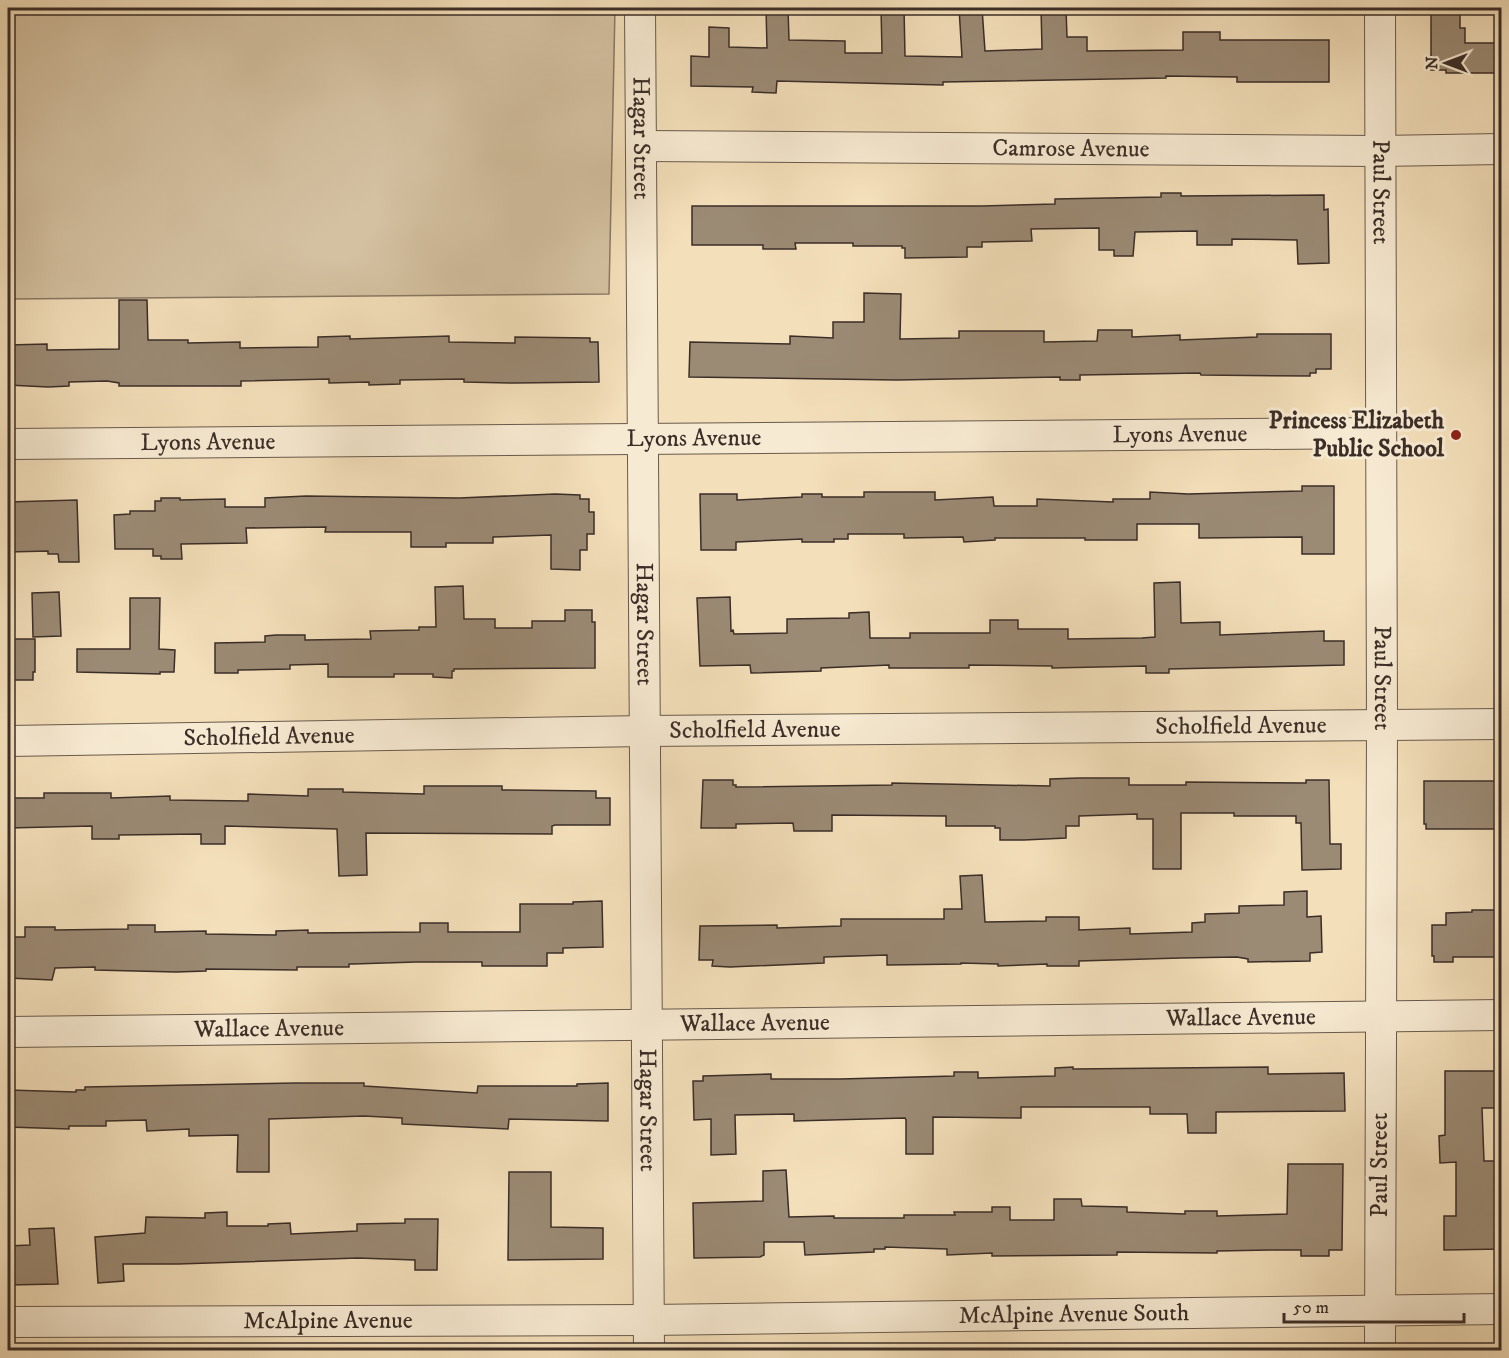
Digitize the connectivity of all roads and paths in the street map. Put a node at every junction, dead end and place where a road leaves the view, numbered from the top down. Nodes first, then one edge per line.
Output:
1 (639, 8) edge
2 (1380, 8) edge
3 (641, 146) junction
4 (1502, 149) edge
5 (1379, 152) junction
6 (1381, 433) junction
7 (643, 440) junction
8 (8, 444) edge
9 (1502, 724) edge
10 (1382, 726) junction
11 (645, 731) junction
12 (8, 741) edge
13 (1502, 1015) edge
14 (1379, 1017) junction
15 (646, 1025) junction
16 (8, 1032) edge
17 (1380, 1309) junction
18 (1502, 1309) edge
19 (649, 1320) junction
20 (8, 1322) edge
21 (649, 1350) edge
22 (1380, 1350) edge

1 - 3 street, Hagar Street
2 - 5 street, Paul Street
3 - 5 street, Camrose Avenue
3 - 7 street, Hagar Street
4 - 5 street, Camrose Avenue
5 - 6 street, Paul Street
6 - 7 street, Lyons Avenue
6 - 10 street, Paul Street
7 - 8 street, Lyons Avenue
7 - 11 street, Hagar Street
9 - 10 street, Scholfield Avenue
10 - 11 street, Scholfield Avenue
10 - 14 street, Paul Street
11 - 12 street, Scholfield Avenue
11 - 15 street, Hagar Street
13 - 14 street, Wallace Avenue
14 - 15 street, Wallace Avenue
14 - 17 street, Paul Street
15 - 16 street, Wallace Avenue
15 - 19 street, Hagar Street
17 - 18 street, McAlpine Avenue South
17 - 19 street, McAlpine Avenue South
17 - 22 street, Paul Street
19 - 20 street, McAlpine Avenue
19 - 21 street, Hagar Street

